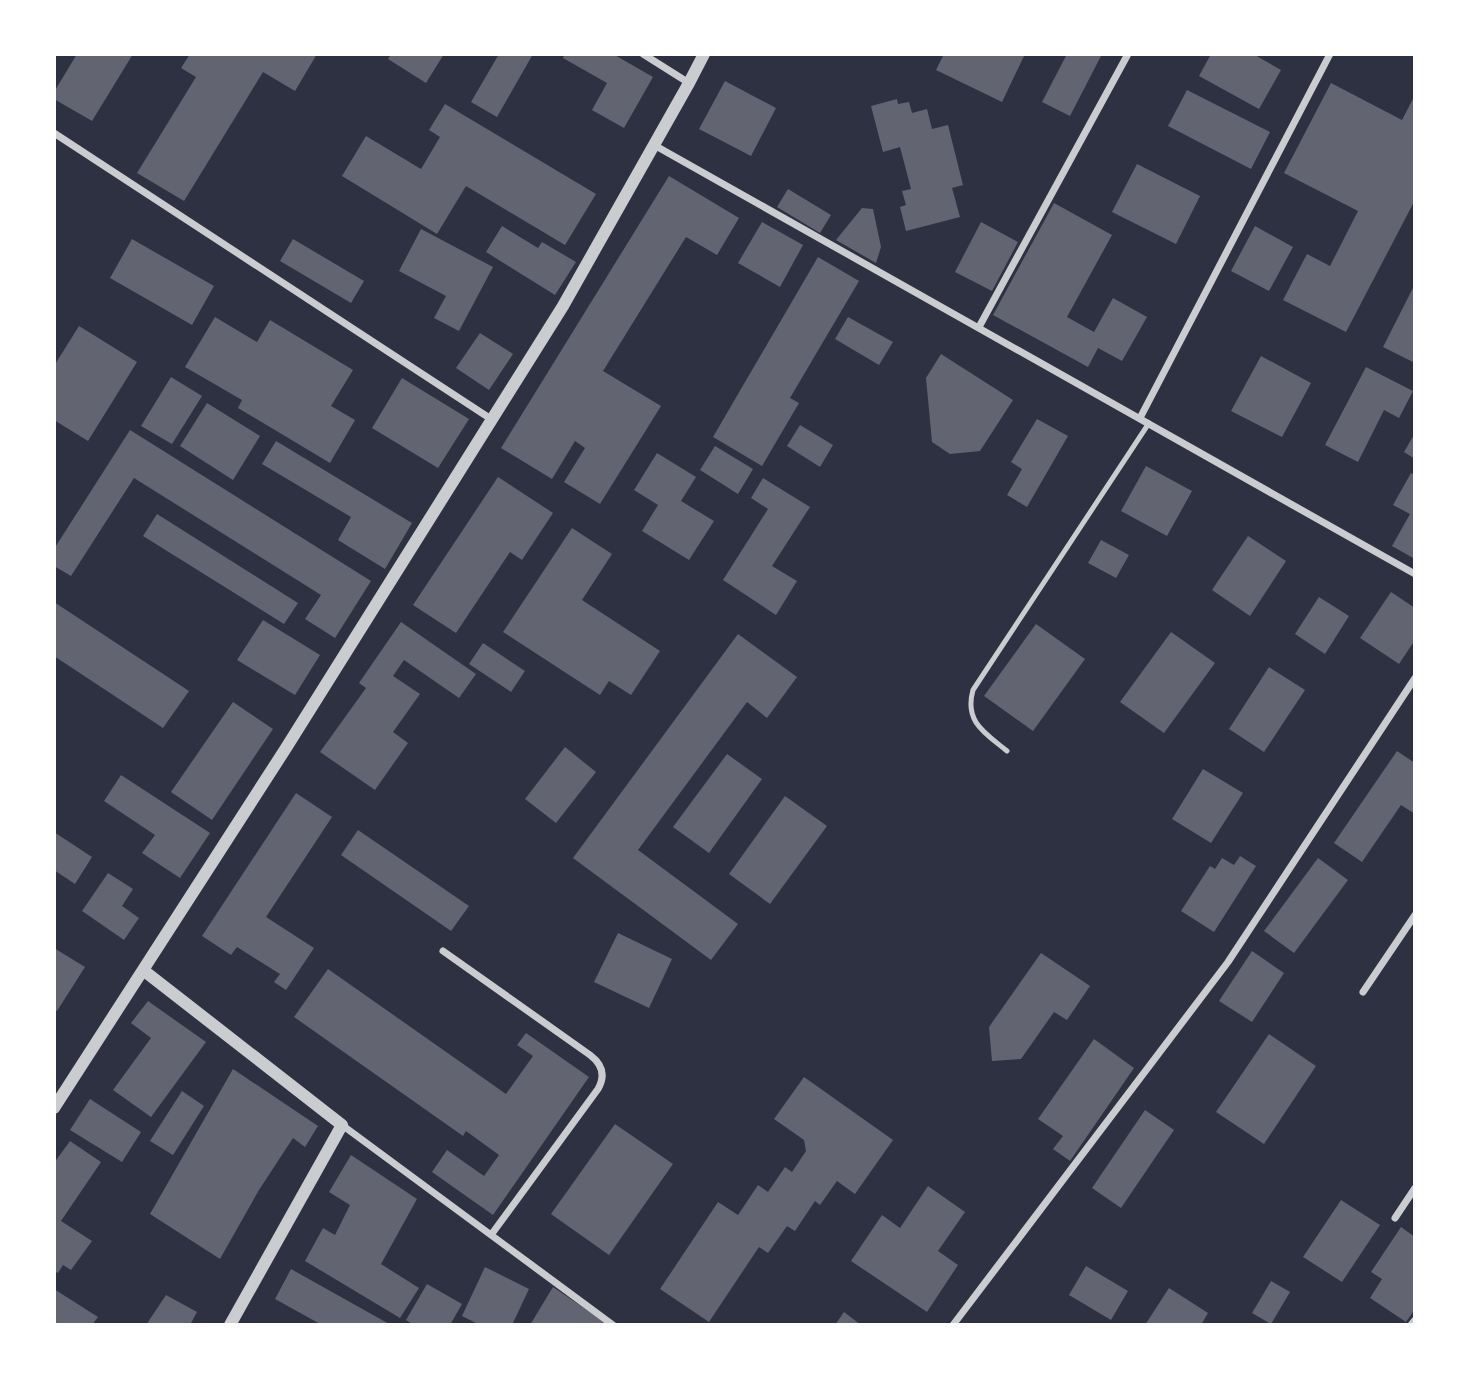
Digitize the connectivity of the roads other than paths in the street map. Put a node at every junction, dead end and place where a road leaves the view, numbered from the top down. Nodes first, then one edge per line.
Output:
1 (643, 54) edge
2 (704, 54) edge
3 (1128, 54) edge
4 (1330, 54) edge
5 (689, 83) junction
6 (54, 133) edge
7 (654, 145) junction
8 (979, 327) junction
9 (1140, 418) junction
10 (491, 419) junction
11 (1149, 423) junction
12 (1415, 574) edge
13 (1415, 678) edge
14 (1007, 751) dead end
15 (1415, 915) edge
16 (443, 951) dead end
17 (143, 970) junction
18 (1363, 992) dead end
19 (54, 1108) edge
20 (342, 1125) junction
21 (1415, 1188) edge
22 (1395, 1217) dead end
23 (491, 1235) junction
24 (1415, 1320) edge
25 (230, 1325) edge
26 (613, 1325) edge
27 (953, 1325) edge
28 (1411, 1325) edge

1 - 5 street
2 - 5 street
3 - 8 street
4 - 9 street
5 - 7 street
6 - 10 street
7 - 8 street
7 - 10 street
8 - 9 street
9 - 11 street
10 - 17 street
11 - 12 street
11 - 14 lane
13 - 27 street
15 - 18 street
16 - 23 street
17 - 19 street
17 - 20 street
20 - 23 street
20 - 25 street
21 - 22 street
23 - 26 street
24 - 28 street

